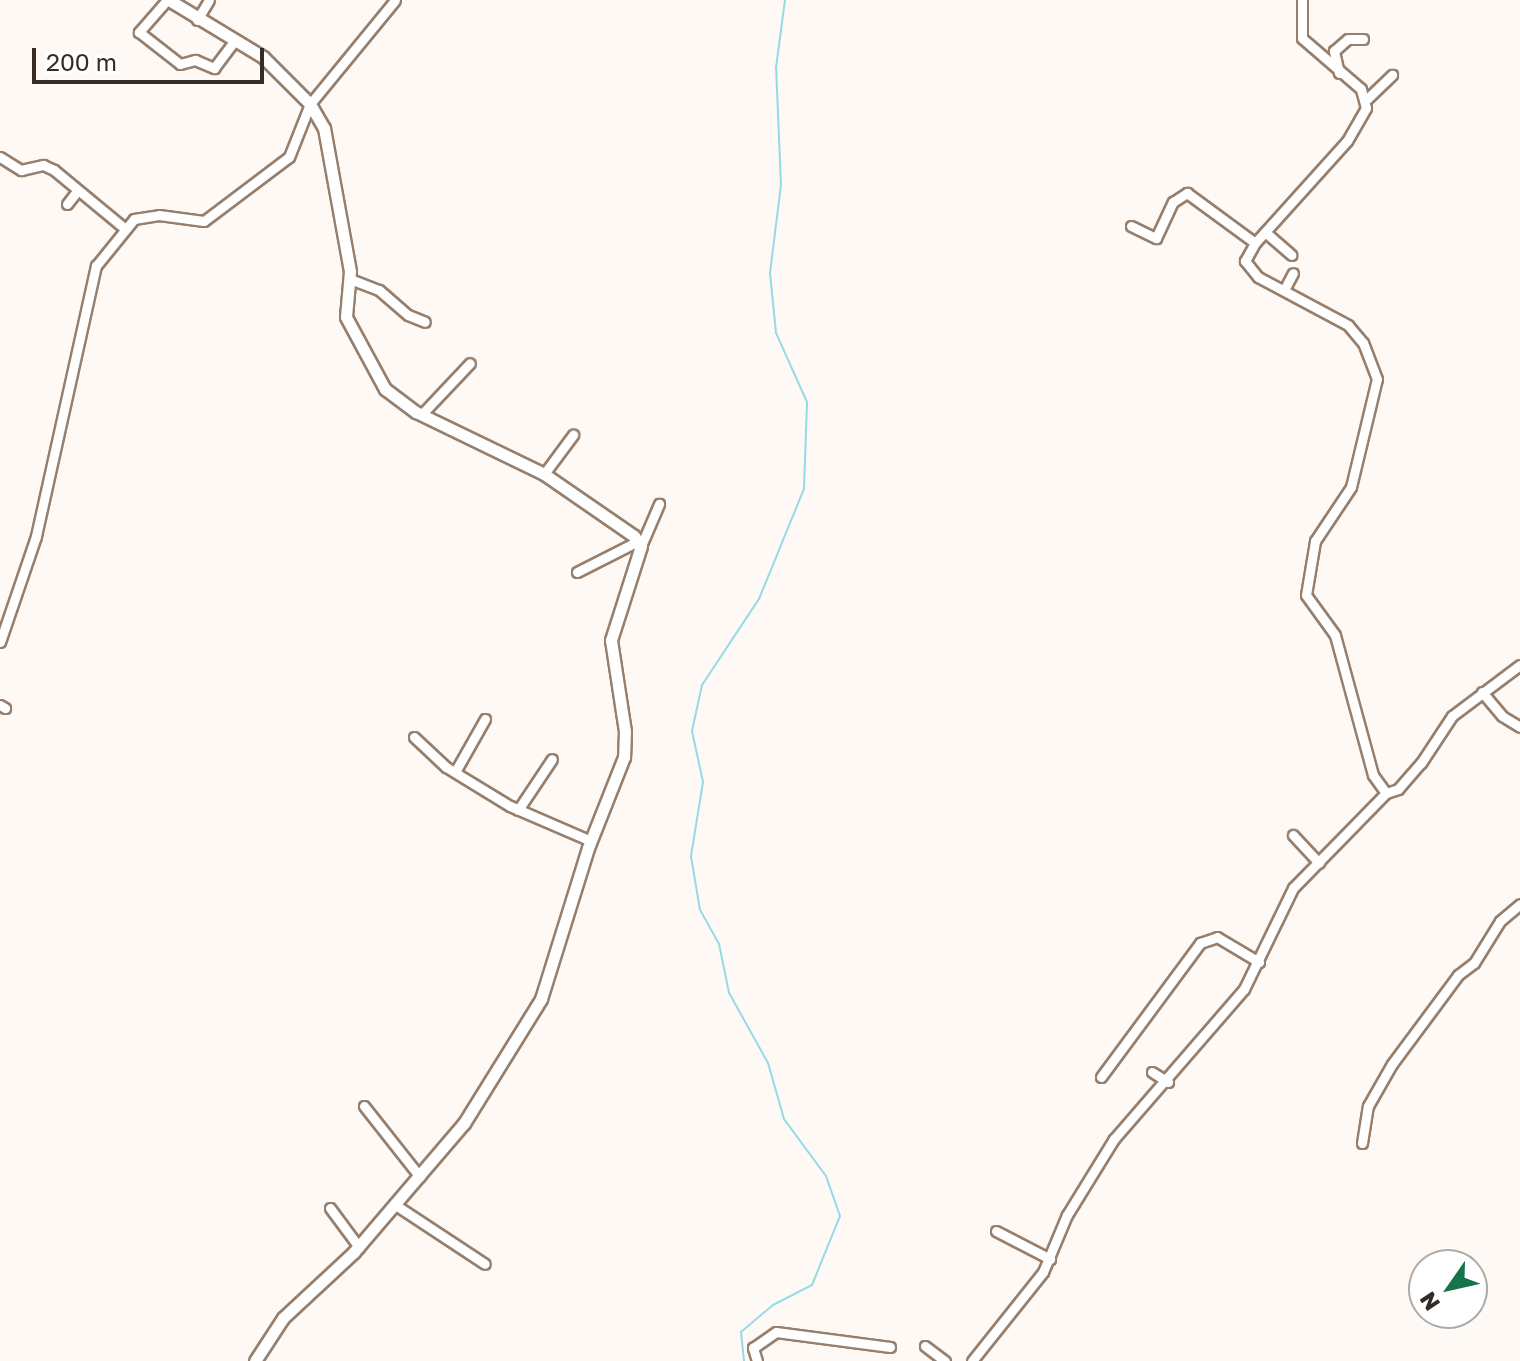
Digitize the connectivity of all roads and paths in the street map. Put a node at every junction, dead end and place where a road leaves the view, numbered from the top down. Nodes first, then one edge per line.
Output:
1 (168, 0) edge
2 (209, 0) edge
3 (395, 0) edge
4 (1302, 0) edge
5 (197, 20) junction
6 (1363, 39) dead end
7 (235, 40) junction
8 (1339, 73) junction
9 (1392, 75) dead end
10 (1367, 99) junction
11 (310, 104) junction
12 (0, 157) edge
13 (77, 191) junction
14 (67, 204) dead end
15 (1131, 226) dead end
16 (124, 228) junction
17 (1265, 232) junction
18 (1255, 243) junction
19 (1291, 255) dead end
20 (1293, 273) dead end
21 (350, 279) junction
22 (1284, 290) junction
23 (425, 322) dead end
24 (470, 363) dead end
25 (421, 415) junction
26 (573, 435) dead end
27 (544, 474) junction
28 (659, 504) dead end
29 (640, 544) junction
30 (577, 572) dead end
31 (0, 642) edge
32 (1520, 665) edge
33 (1482, 692) junction
34 (485, 719) dead end
35 (1520, 727) edge
36 (414, 737) dead end
37 (552, 759) dead end
38 (455, 772) junction
39 (1386, 793) junction
40 (518, 810) junction
41 (1293, 835) dead end
42 (591, 841) junction
43 (1319, 863) junction
44 (1520, 904) edge
45 (1259, 962) junction
46 (1152, 1072) dead end
47 (1101, 1077) dead end
48 (1168, 1082) junction
49 (364, 1106) dead end
50 (1362, 1143) dead end
51 (420, 1177) junction
52 (397, 1206) junction
53 (330, 1208) dead end
54 (996, 1231) dead end
55 (359, 1247) junction
56 (1050, 1259) junction
57 (485, 1264) dead end
58 (925, 1346) dead end
59 (890, 1347) dead end
60 (255, 1361) edge
61 (757, 1361) edge
62 (945, 1361) edge
63 (972, 1361) edge

1 - 5 street
1 - 7 street
2 - 5 street
3 - 11 street
4 - 8 street
5 - 7 street
6 - 8 street
7 - 11 street
8 - 10 street
9 - 10 street
10 - 17 street
11 - 16 street
11 - 21 street
12 - 13 street
13 - 14 street
13 - 16 street
15 - 18 street
16 - 31 street
17 - 18 street
17 - 19 street
18 - 22 street
20 - 22 street
21 - 23 street
21 - 25 street
22 - 39 street
24 - 25 street
25 - 27 street
26 - 27 street
27 - 29 street
28 - 29 street
29 - 30 street
29 - 42 street
32 - 33 street
33 - 35 street
33 - 39 street
34 - 38 street
36 - 38 street
37 - 40 street
38 - 40 street
39 - 43 street
40 - 42 street
41 - 43 street
42 - 51 street
43 - 45 street
44 - 50 street
45 - 47 street
45 - 48 street
46 - 48 street
48 - 56 street
49 - 51 street
51 - 52 street
52 - 55 street
52 - 57 street
53 - 55 street
54 - 56 street
55 - 60 street
56 - 63 street
58 - 62 street
59 - 61 street

